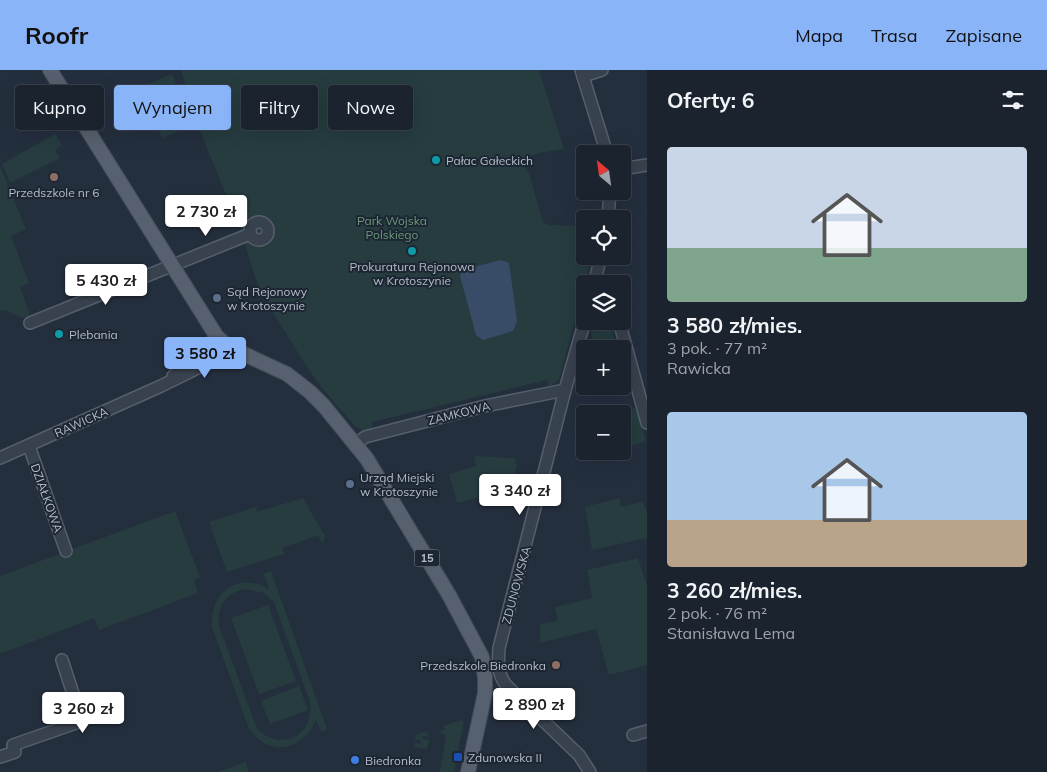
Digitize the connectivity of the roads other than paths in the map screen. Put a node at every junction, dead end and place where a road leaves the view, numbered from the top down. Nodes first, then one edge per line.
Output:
1 (50, 70) edge
2 (602, 70) edge
3 (582, 73) edge
4 (604, 145) edge
5 (647, 165) edge
6 (631, 168) edge
7 (250, 234) dead end
8 (171, 265) junction
9 (30, 323) dead end
10 (582, 330) edge
11 (621, 330) edge
12 (217, 337) junction
13 (229, 347) junction
14 (162, 386) junction
15 (565, 390) junction
16 (647, 423) edge
17 (356, 444) junction
18 (29, 446) junction
19 (0, 458) edge
20 (66, 551) dead end
21 (62, 660) dead end
22 (647, 731) edge
23 (633, 735) dead end
24 (0, 757) edge
25 (468, 772) edge
26 (590, 772) edge

1 - 8 main road, 15
2 - 3 street
3 - 4 street
5 - 6 street
7 - 8 street
8 - 9 street
8 - 12 main road, 15
10 - 15 street, ZDUNOWSKA
11 - 16 street
12 - 13 main road, 15
12 - 14 street, RAWICKA
13 - 14 street, RAWICKA
13 - 17 main road, 15
14 - 18 street, RAWICKA
15 - 17 street, ZAMKOWA
15 - 26 street, ZDUNOWSKA
17 - 25 main road, 15
18 - 19 street, RAWICKA
18 - 20 street, DZIAŁKOWA
21 - 24 street
22 - 23 street

